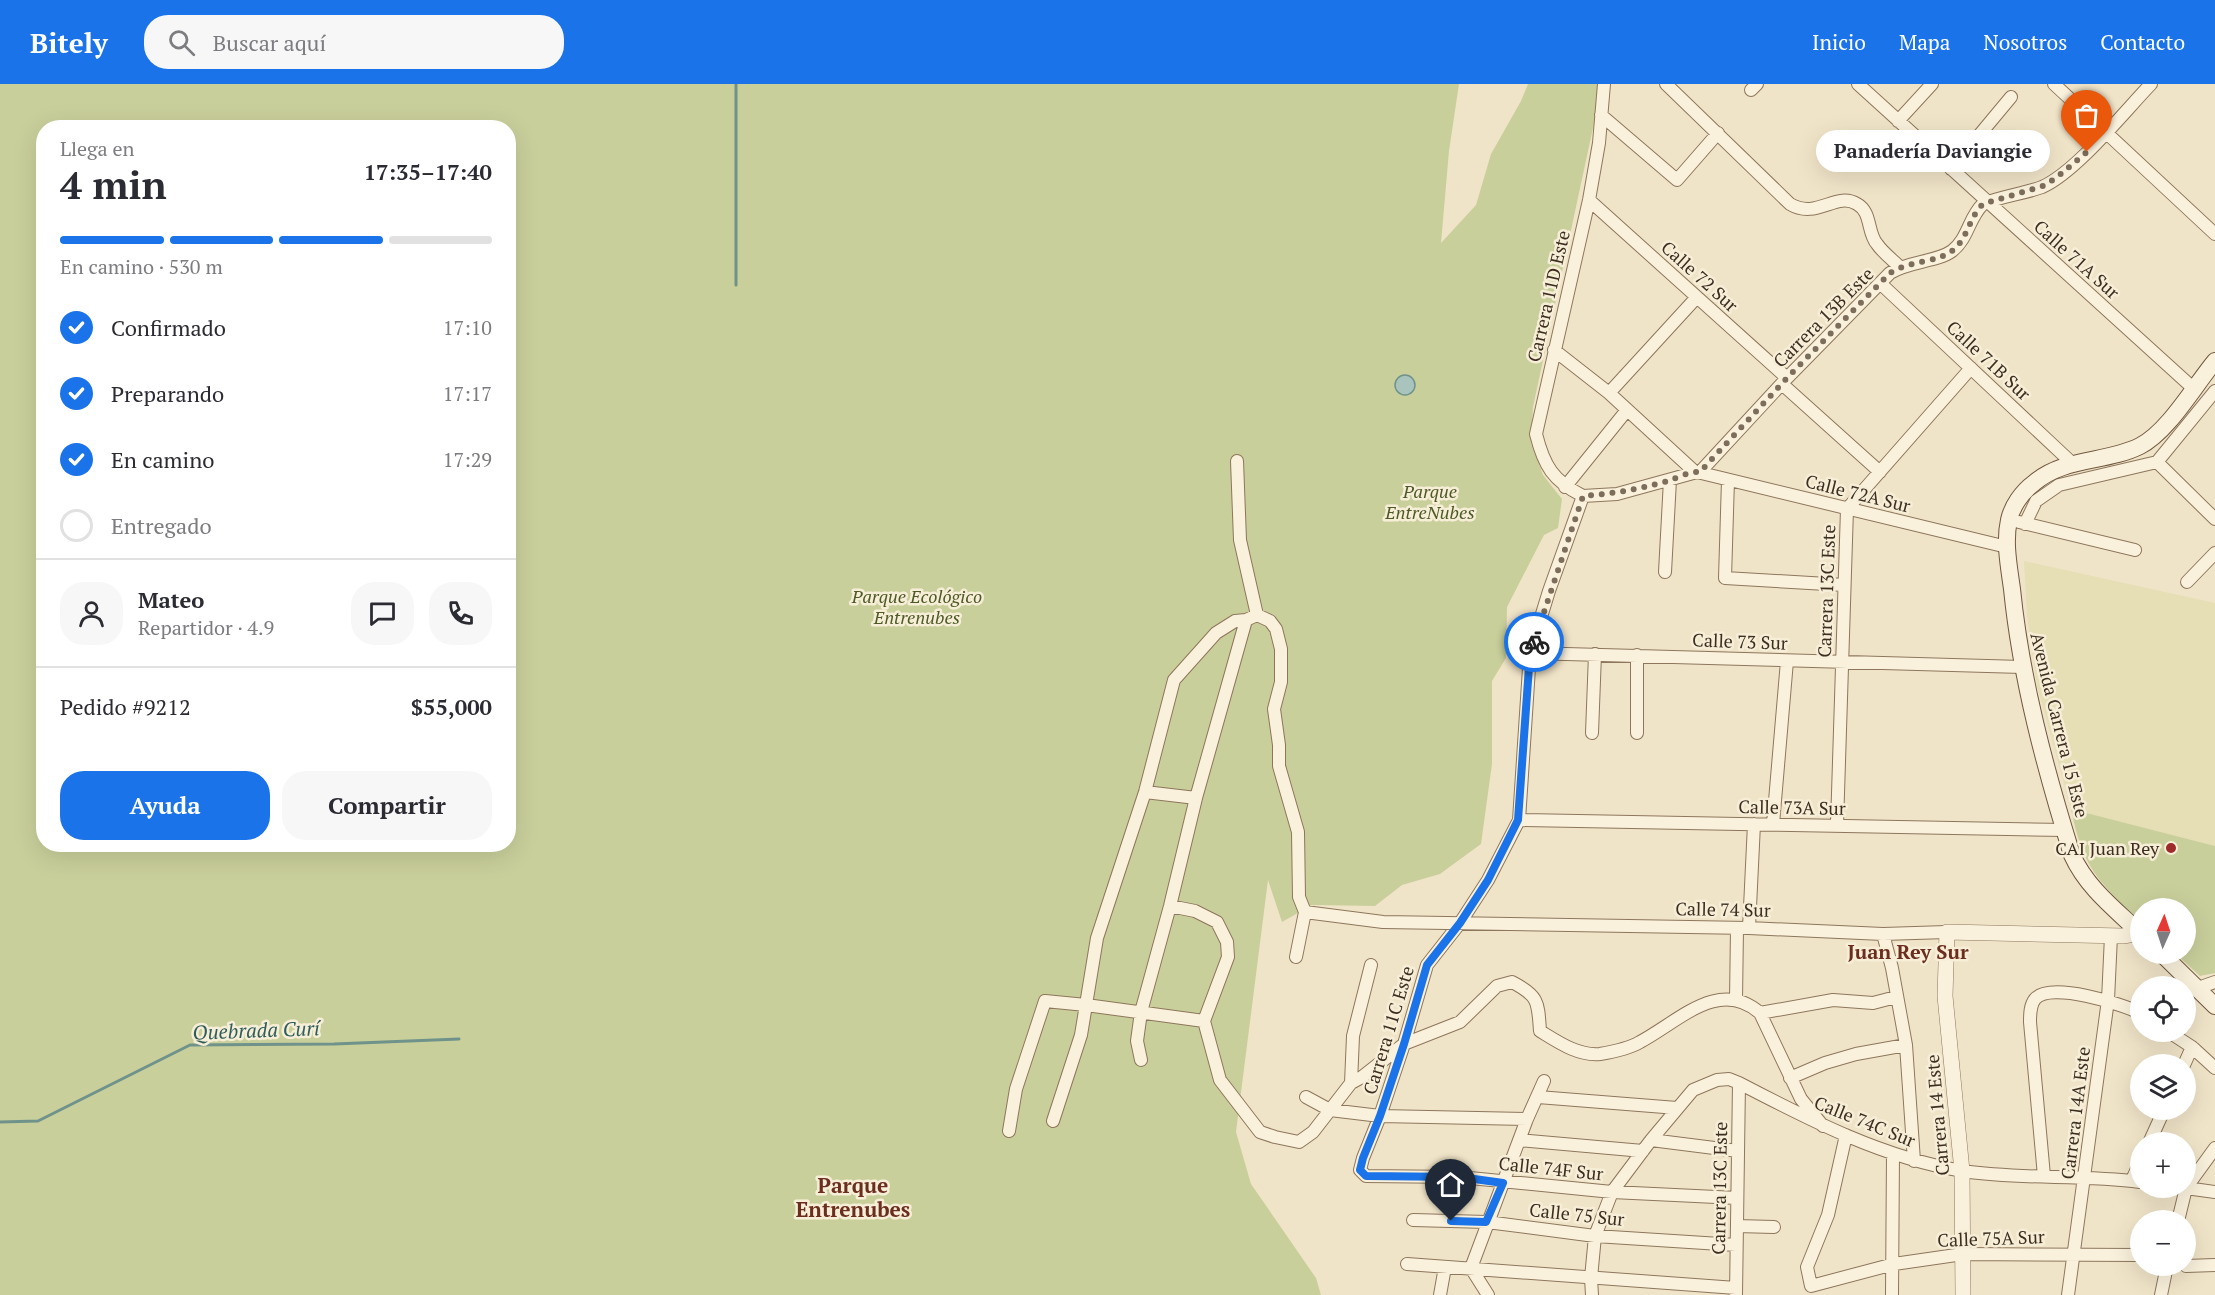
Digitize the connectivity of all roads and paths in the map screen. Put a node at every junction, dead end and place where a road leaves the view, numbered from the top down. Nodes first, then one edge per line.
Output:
1 (1604, 84) edge
2 (1666, 84) edge
3 (1858, 84) edge
4 (1932, 84) edge
5 (2054, 84) edge
6 (2151, 84) edge
7 (2012, 97) dead end
8 (1601, 115) junction
9 (1898, 121) junction
10 (2105, 132) junction
11 (1718, 133) junction
12 (1951, 169) junction
13 (1589, 200) junction
14 (1988, 202) junction
15 (2215, 234) edge
16 (1900, 267) junction
17 (1880, 283) junction
18 (1697, 297) junction
19 (1554, 350) junction
20 (2215, 361) edge
21 (1971, 368) junction
22 (1784, 381) junction
23 (2193, 388) junction
24 (2215, 391) edge
25 (1609, 393) junction
26 (1627, 410) junction
27 (1237, 461) dead end
28 (2157, 462) junction
29 (2073, 464) junction
30 (1697, 472) junction
31 (1880, 472) junction
32 (1670, 480) junction
33 (1728, 480) junction
34 (1565, 487) junction
35 (1583, 496) junction
36 (1846, 509) junction
37 (2215, 519) edge
38 (2017, 522) junction
39 (2007, 547) junction
40 (2135, 550) dead end
41 (2215, 553) edge
42 (1665, 572) dead end
43 (2187, 582) dead end
44 (1844, 585) junction
45 (1251, 618) junction
46 (1530, 653) junction
47 (1595, 654) junction
48 (1637, 655) junction
49 (1786, 661) junction
50 (1842, 662) junction
51 (2022, 667) junction
52 (1592, 733) dead end
53 (1637, 733) dead end
54 (1145, 792) junction
55 (1196, 798) junction
56 (1518, 820) junction
57 (1754, 824) junction
58 (1773, 824) junction
59 (1837, 825) junction
60 (2065, 830) junction
61 (1170, 906) junction
62 (1305, 912) junction
63 (1460, 923) junction
64 (2130, 924) edge
65 (1743, 928) junction
66 (1947, 932) junction
67 (1883, 934) junction
68 (2111, 936) junction
69 (2130, 936) edge
70 (1296, 957) dead end
71 (2173, 964) edge
72 (1371, 965) dead end
73 (2215, 982) edge
74 (2198, 988) junction
75 (1896, 997) junction
76 (1736, 1000) junction
77 (2108, 1000) junction
78 (1086, 1005) junction
79 (2215, 1006) edge
80 (2130, 1009) edge
81 (1141, 1012) junction
82 (1760, 1013) junction
83 (1204, 1021) junction
84 (2184, 1042) edge
85 (1404, 1044) junction
86 (1906, 1045) junction
87 (2192, 1047) junction
88 (2189, 1054) edge
89 (1141, 1060) dead end
90 (2215, 1068) edge
91 (1791, 1078) junction
92 (1544, 1081) dead end
93 (1351, 1083) junction
94 (1739, 1083) junction
95 (1306, 1097) dead end
96 (1538, 1097) junction
97 (1677, 1108) junction
98 (1330, 1110) junction
99 (1380, 1116) junction
100 (1527, 1119) junction
101 (1053, 1121) dead end
102 (1823, 1126) junction
103 (1009, 1131) dead end
104 (1846, 1135) junction
105 (1520, 1140) junction
106 (1647, 1146) junction
107 (2215, 1148) edge
108 (1738, 1151) junction
109 (1893, 1154) junction
110 (1914, 1161) junction
111 (1962, 1171) junction
112 (1362, 1174) joint
113 (2196, 1174) edge
114 (2044, 1176) junction
115 (2085, 1177) junction
116 (2130, 1181) edge
117 (1503, 1183) junction
118 (2196, 1189) edge
119 (1612, 1192) junction
120 (2215, 1192) edge
121 (1737, 1198) junction
122 (1413, 1220) dead end
123 (1486, 1222) junction
124 (1737, 1226) junction
125 (1774, 1227) dead end
126 (1596, 1236) junction
127 (1736, 1245) junction
128 (1963, 1254) junction
129 (2074, 1254) junction
130 (2130, 1255) edge
131 (1407, 1264) dead end
132 (1894, 1264) junction
133 (2215, 1265) edge
134 (1445, 1266) junction
135 (2196, 1266) edge
136 (1471, 1268) junction
137 (2165, 1276) edge
138 (1592, 1278) junction
139 (1736, 1291) edge
140 (1440, 1295) edge
141 (1488, 1295) edge
142 (1592, 1295) edge
143 (1892, 1295) edge
144 (1963, 1295) edge
145 (2068, 1295) edge
146 (2161, 1295) edge

1 - 8 street, Carrera 11D Este
2 - 11 street
3 - 9 street, Calle 71A Sur
4 - 9 street
5 - 10 street
6 - 10 street
7 - 12 street
8 - 11 street
8 - 13 street, Carrera 11D Este
9 - 12 street, Calle 71A Sur
10 - 14 street
10 - 15 street
11 - 16 street
12 - 14 street, Calle 71A Sur
13 - 18 street, Calle 72 Sur
13 - 19 street, Carrera 11D Este
14 - 16 street, Carrera 13B Este
14 - 23 street, Calle 71A Sur
16 - 17 street, Carrera 13B Este
17 - 21 street, Calle 71B Sur
17 - 22 street, Carrera 13B Este
18 - 22 street, Calle 72 Sur
18 - 25 street
19 - 25 street, Calle 72A Sur
19 - 34 street, Carrera 11D Este
20 - 23 main road, Avenida Carrera 15 Este
21 - 29 street, Calle 71B Sur
21 - 31 street, Carrera 13C Este
22 - 30 street, Carrera 13B Este
22 - 31 street, Calle 72 Sur
23 - 29 main road, Avenida Carrera 15 Este
24 - 28 street
25 - 26 street, Calle 72A Sur
26 - 30 street, Calle 72A Sur
26 - 34 street
27 - 45 street
28 - 37 street
28 - 38 street
29 - 38 main road, Avenida Carrera 15 Este
30 - 32 street
30 - 33 street, Calle 72A Sur
31 - 36 street, Carrera 13C Este
32 - 35 street
32 - 42 street
33 - 36 street, Calle 72A Sur
33 - 44 street
34 - 35 street, Carrera 11D Este
35 - 46 street, Carrera 11C Este
36 - 39 street, Calle 72A Sur
36 - 44 street, Carrera 13C Este
38 - 39 main road, Avenida Carrera 15 Este
38 - 40 street
39 - 51 main road, Avenida Carrera 15 Este
41 - 43 street
44 - 50 street, Carrera 13C Este
45 - 54 street
45 - 55 street
45 - 62 street
46 - 47 street, Calle 73 Sur
46 - 56 street, Carrera 11C Este
47 - 48 street, Calle 73 Sur
47 - 52 street
48 - 49 street, Calle 73 Sur
48 - 53 street
49 - 50 street, Calle 73 Sur
49 - 58 street
50 - 51 street, Calle 73 Sur
50 - 59 street, Carrera 13C Este
51 - 60 main road, Avenida Carrera 15 Este
54 - 55 street
54 - 78 street
55 - 61 street
56 - 57 street, Calle 73A Sur
56 - 63 street, Carrera 11C Este
57 - 58 street, Calle 73A Sur
57 - 65 street
58 - 59 street, Calle 73A Sur
59 - 60 street, Calle 73A Sur
60 - 64 main road, Avenida Carrera 15 Este
61 - 81 street
61 - 83 street
62 - 63 street, Calle 74 Sur
62 - 70 street
63 - 65 street, Calle 74 Sur
63 - 85 street, Carrera 11C Este
65 - 67 street, Calle 74 Sur
65 - 76 street
66 - 67 street, Calle 74 Sur
66 - 68 street, Calle 74 Sur
66 - 111 street, Carrera 14 Este
67 - 75 street
68 - 69 street, Calle 74 Sur
68 - 77 street, Carrera 14A Este
71 - 74 main road
72 - 93 street
73 - 74 street
74 - 79 main road
75 - 82 street
75 - 86 street
76 - 82 street
76 - 85 street
77 - 80 street
77 - 114 street
77 - 115 street, Carrera 14A Este
78 - 81 street
78 - 101 street
78 - 103 street
81 - 83 street
81 - 89 street
82 - 91 street
83 - 98 street
84 - 87 street
85 - 93 street
85 - 99 street, Carrera 11C Este
86 - 91 street
86 - 110 street
87 - 88 street
87 - 90 street
91 - 102 street
92 - 96 street
93 - 98 street
94 - 97 street, Calle 74C Sur
94 - 102 street, Calle 74C Sur
94 - 108 street, Carrera 13C Este
95 - 98 street
96 - 97 street
96 - 100 street
97 - 106 street
98 - 99 street
99 - 100 street
99 - 112 street, Carrera 11C Este
100 - 105 street
102 - 104 street, Calle 74C Sur
104 - 109 street, Calle 74C Sur
104 - 132 street, Calle 75A Sur
105 - 106 street
105 - 117 street
106 - 108 street
106 - 119 street
107 - 113 street
108 - 121 street, Carrera 13C Este
109 - 110 street, Calle 74C Sur
109 - 132 street
110 - 111 street, Calle 74C Sur
111 - 114 street, Calle 74C Sur
111 - 128 street, Carrera 14 Este
112 - 117 street, Calle 74F Sur
114 - 115 street, Calle 74C Sur
115 - 116 street, Calle 74C Sur
115 - 129 street, Carrera 14A Este
117 - 119 street, Calle 74F Sur
117 - 123 street
118 - 120 street
119 - 121 street, Calle 74F Sur
119 - 126 street
121 - 124 street, Carrera 13C Este
122 - 123 street, Calle 75 Sur
123 - 126 street, Calle 75 Sur
123 - 136 street
124 - 125 street
124 - 127 street, Carrera 13C Este
126 - 127 street, Calle 75 Sur
126 - 138 street
127 - 139 street, Carrera 13C Este
128 - 129 street, Calle 75A Sur
128 - 132 street, Calle 75A Sur
128 - 144 street, Carrera 14 Este
129 - 130 street, Calle 75A Sur
129 - 145 street, Carrera 14A Este
131 - 134 street
132 - 143 street
133 - 135 street
134 - 136 street
134 - 140 street
136 - 138 street
136 - 141 street
137 - 146 street
138 - 139 street
138 - 142 street

